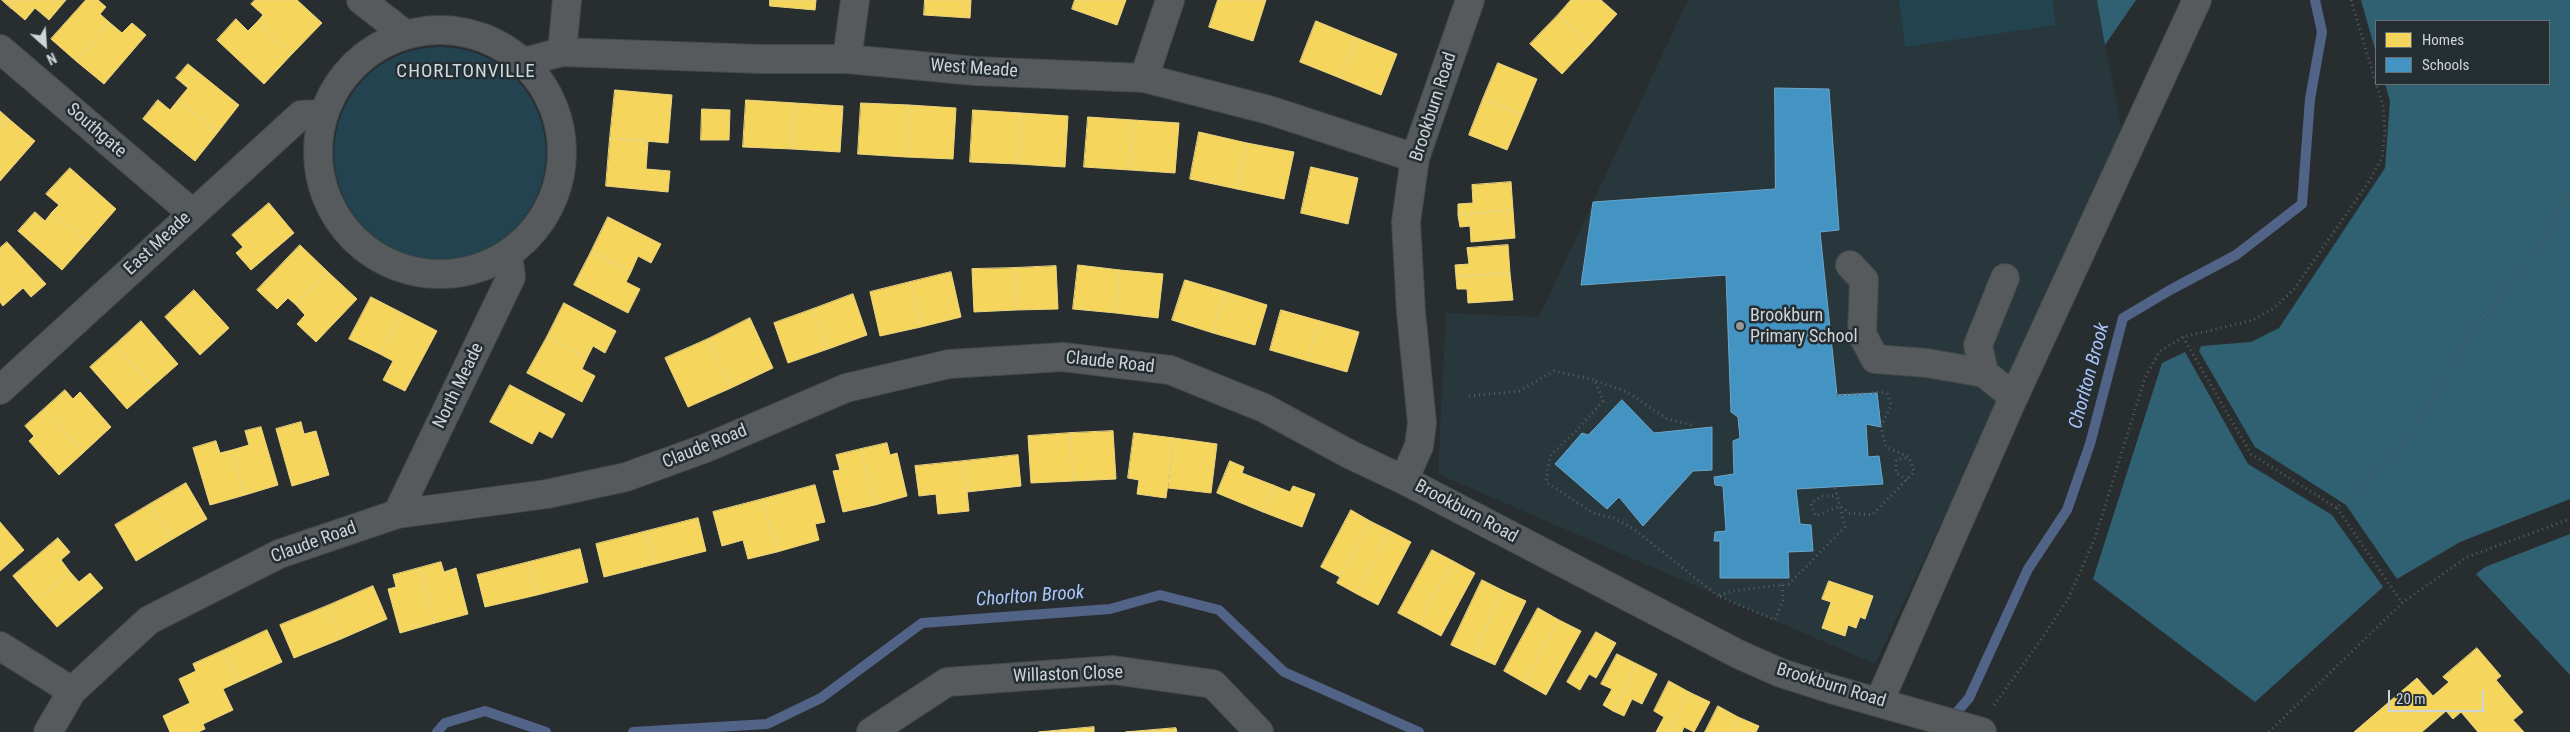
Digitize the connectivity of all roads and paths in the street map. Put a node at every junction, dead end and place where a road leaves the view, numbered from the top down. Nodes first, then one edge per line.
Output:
1 (360, 0) edge
2 (567, 0) edge
3 (856, 0) edge
4 (1170, 0) edge
5 (1470, 0) edge
6 (2197, 0) edge
7 (2351, 0) edge
8 (406, 35) junction
9 (0, 49) edge
10 (562, 52) junction
11 (847, 59) junction
12 (524, 62) junction
13 (1144, 78) junction
14 (2375, 80) edge
15 (2377, 85) edge
16 (323, 114) junction
17 (1415, 158) junction
18 (2570, 189) edge
19 (192, 213) junction
20 (508, 256) junction
21 (1850, 265) dead end
22 (2005, 278) dead end
23 (2183, 337) junction
24 (1984, 373) junction
25 (1595, 380) junction
26 (0, 390) edge
27 (1887, 393) dead end
28 (1469, 396) dead end
29 (2014, 397) junction
30 (1692, 426) dead end
31 (1909, 457) junction
32 (1404, 480) junction
33 (1907, 480) junction
34 (1835, 488) dead end
35 (1837, 496) junction
36 (1840, 506) junction
37 (2337, 508) junction
38 (397, 514) junction
39 (2570, 519) edge
40 (1782, 585) junction
41 (1718, 596) junction
42 (2402, 603) junction
43 (0, 646) edge
44 (72, 691) junction
45 (1880, 702) junction
46 (1976, 730) edge
47 (48, 732) edge
48 (871, 732) edge
49 (1259, 732) edge
50 (2269, 732) edge

1 - 8 street
2 - 10 street
3 - 11 street
4 - 13 street
5 - 17 street, Brookburn Road
6 - 29 street
7 - 14 path
8 - 12 street
8 - 16 street
9 - 19 street, Southgate
10 - 11 street, West Meade
10 - 12 street, West Meade
11 - 13 street, West Meade
12 - 20 street
13 - 17 street, West Meade
15 - 23 path
16 - 19 street, East Meade
16 - 20 street
17 - 32 street, Brookburn Road
18 - 37 path
19 - 26 street, East Meade
20 - 38 street, North Meade
21 - 24 street
22 - 24 street
23 - 37 path
23 - 46 path
24 - 29 street
25 - 28 path
25 - 30 path
25 - 41 path
27 - 31 path
29 - 45 street
31 - 33 path
31 - 33 path
32 - 38 street, Claude Road
32 - 45 street, Brookburn Road
33 - 36 path
34 - 35 path
35 - 36 path
35 - 36 path
36 - 40 path
37 - 42 path
38 - 44 street, Claude Road
39 - 42 path
40 - 41 path
40 - 41 path
42 - 50 path
43 - 44 street
44 - 47 street, Claude Road
45 - 46 street, Brookburn Road
48 - 49 street, Willaston Close

